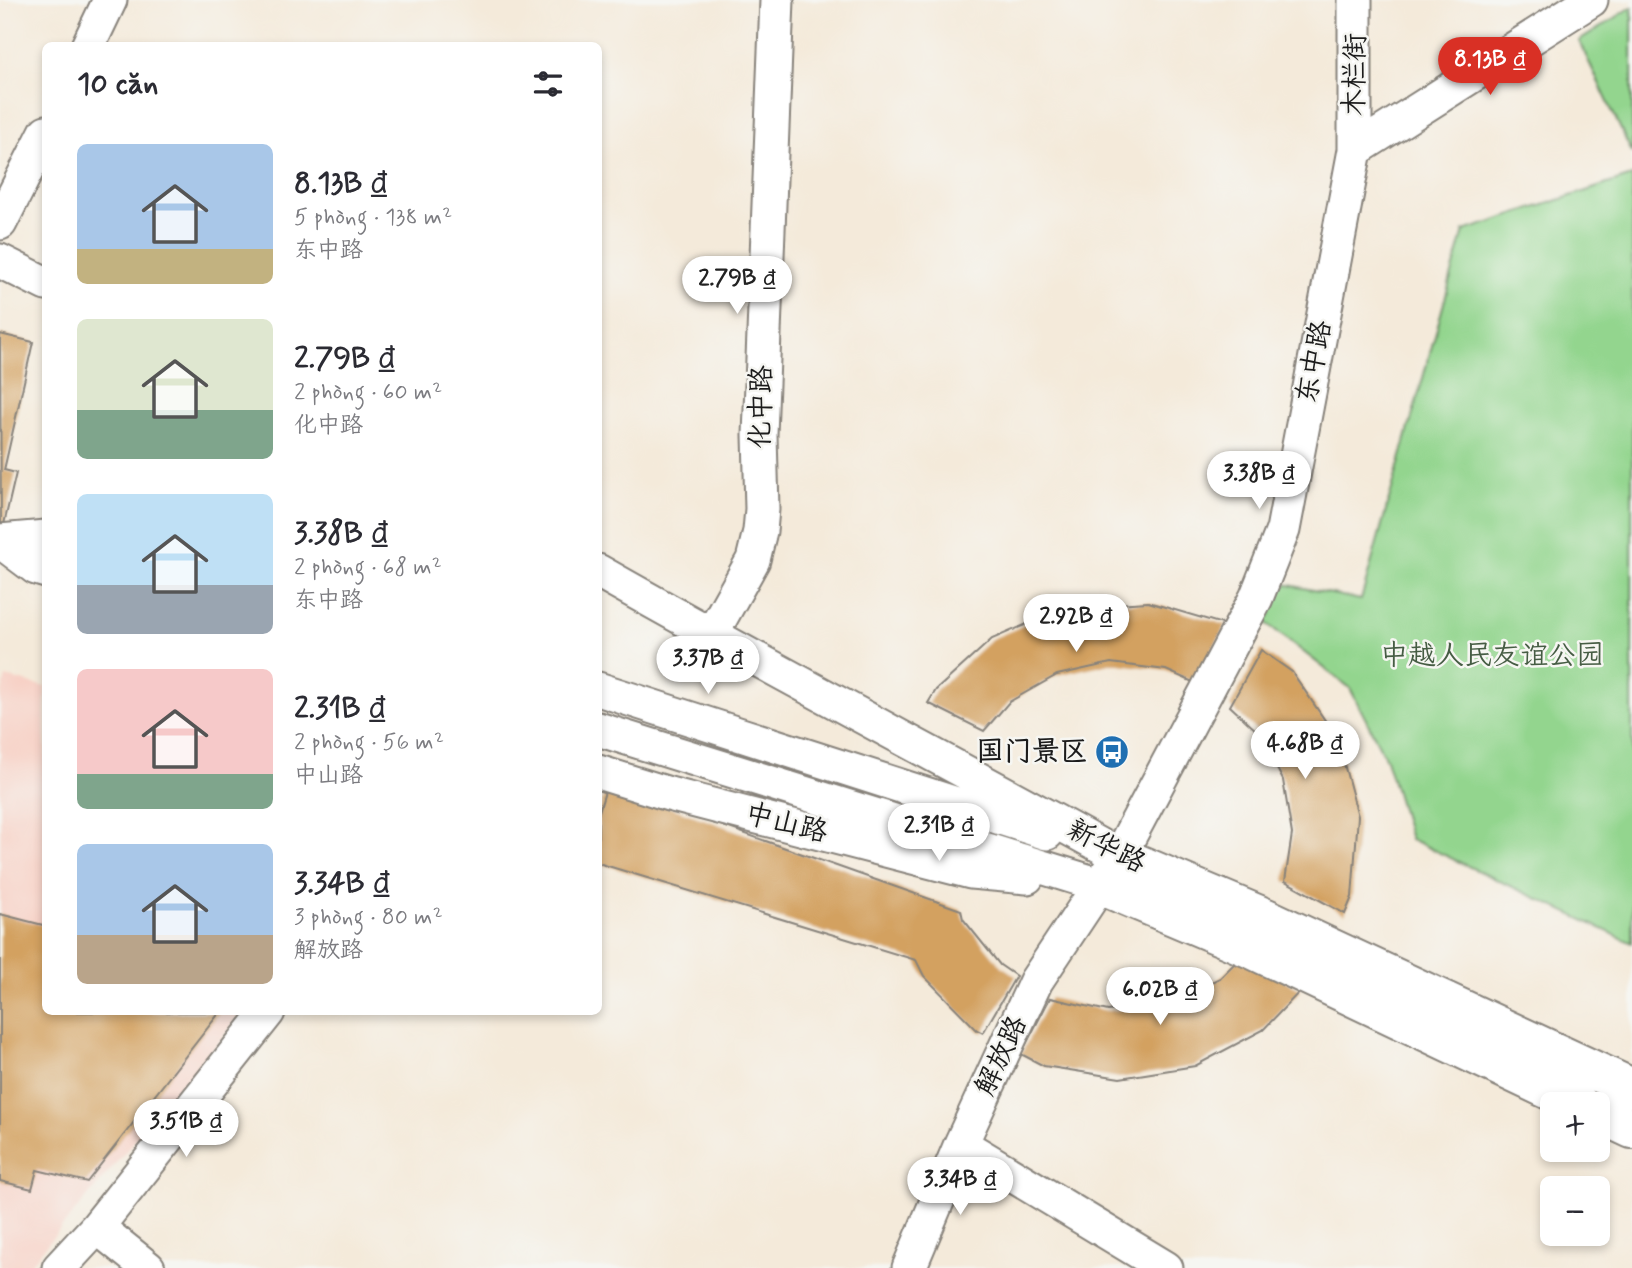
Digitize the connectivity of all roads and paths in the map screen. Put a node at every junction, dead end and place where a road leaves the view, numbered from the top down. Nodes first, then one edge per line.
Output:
1 (110, 0) edge
2 (776, 0) edge
3 (1355, 0) edge
4 (1591, 0) edge
5 (90, 42) edge
6 (42, 140) edge
7 (1355, 150) junction
8 (0, 223) edge
9 (0, 261) edge
10 (42, 282) edge
11 (42, 537) edge
12 (42, 570) edge
13 (602, 573) edge
14 (711, 635) junction
15 (602, 690) edge
16 (602, 730) edge
17 (602, 773) edge
18 (1110, 871) junction
19 (266, 1015) edge
20 (1632, 1088) edge
21 (1554, 1092) edge
22 (1610, 1119) edge
23 (1632, 1129) edge
24 (961, 1144) junction
25 (97, 1227) junction
26 (59, 1268) edge
27 (148, 1268) edge
28 (909, 1268) edge
29 (1166, 1268) edge

1 - 5 street
2 - 14 street, 化中路
3 - 7 street, 木栏街
4 - 7 street
6 - 8 street
7 - 18 street, 东中路
9 - 10 street
11 - 12 street
13 - 14 street, 新华路
14 - 18 street, 新华路
15 - 18 street
16 - 18 street
17 - 18 street, 中山路
18 - 20 main road, 新华路
18 - 21 main road, 新华路
18 - 24 street, 解放路
19 - 25 street
22 - 23 main road
24 - 28 street, 解放路
24 - 29 street
25 - 26 street
25 - 27 street

